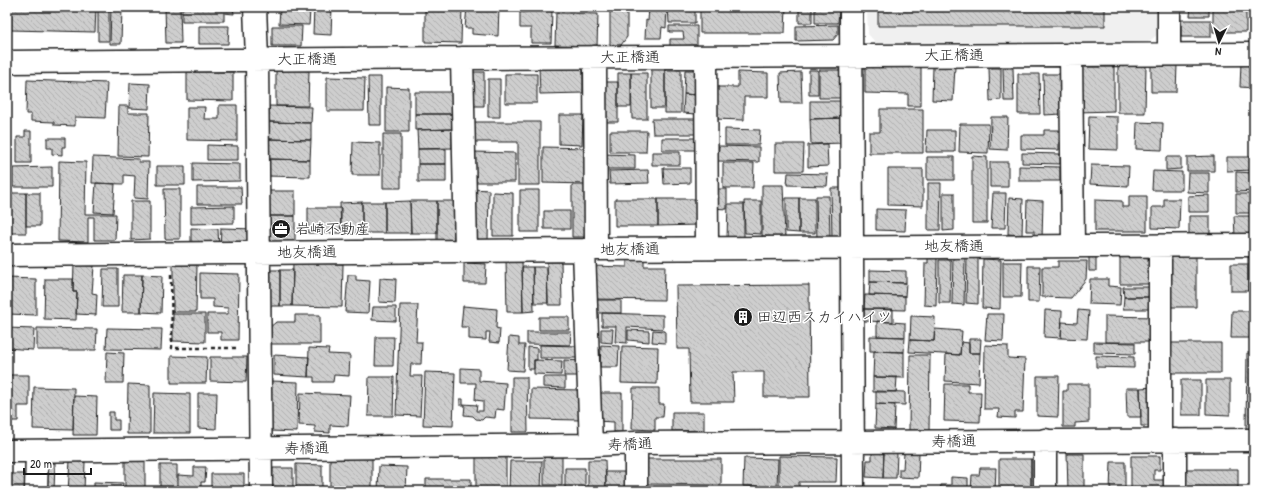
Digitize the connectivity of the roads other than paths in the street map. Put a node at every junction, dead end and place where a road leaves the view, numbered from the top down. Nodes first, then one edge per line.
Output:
1 (255, 7) edge
2 (851, 7) edge
3 (1169, 7) edge
4 (1071, 54) junction
5 (1169, 54) junction
6 (1254, 54) edge
7 (851, 56) junction
8 (595, 57) junction
9 (706, 57) junction
10 (462, 58) junction
11 (258, 59) junction
12 (7, 62) edge
13 (1254, 245) edge
14 (1072, 246) junction
15 (1160, 246) junction
16 (852, 247) junction
17 (707, 248) junction
18 (590, 249) junction
19 (466, 251) junction
20 (259, 253) junction
21 (7, 255) edge
22 (1045, 440) junction
23 (1167, 440) junction
24 (1254, 440) edge
25 (852, 442) junction
26 (636, 443) junction
27 (591, 445) junction
28 (261, 448) junction
29 (7, 451) edge
30 (37, 451) junction
31 (36, 491) edge
32 (261, 491) edge
33 (636, 491) edge
34 (853, 491) edge
35 (1045, 491) edge
36 (1175, 491) edge

1 - 11 street
2 - 7 street
3 - 5 street
4 - 5 street, 大正橋通
4 - 7 street, 大正橋通
4 - 14 street
5 - 6 street, 大正橋通
7 - 9 street, 大正橋通
7 - 16 street
8 - 9 street, 大正橋通
8 - 10 street, 大正橋通
8 - 18 street
9 - 17 street
10 - 11 street, 大正橋通
10 - 19 street
11 - 12 street, 大正橋通
11 - 20 street
13 - 15 street, 地友橋通
14 - 15 street, 地友橋通
14 - 16 street, 地友橋通
15 - 23 street
16 - 17 street, 地友橋通
16 - 25 street
17 - 18 street, 地友橋通
18 - 19 street, 地友橋通
18 - 27 street
19 - 20 street, 地友橋通
20 - 21 street, 地友橋通
20 - 28 street
22 - 23 street, 寿橋通
22 - 25 street, 寿橋通
22 - 35 street
23 - 24 street, 寿橋通
23 - 36 street
25 - 26 street, 寿橋通
25 - 34 street
26 - 27 street, 寿橋通
26 - 33 street
27 - 28 street, 寿橋通
28 - 30 street, 寿橋通
28 - 32 street
29 - 30 street, 寿橋通
30 - 31 street

